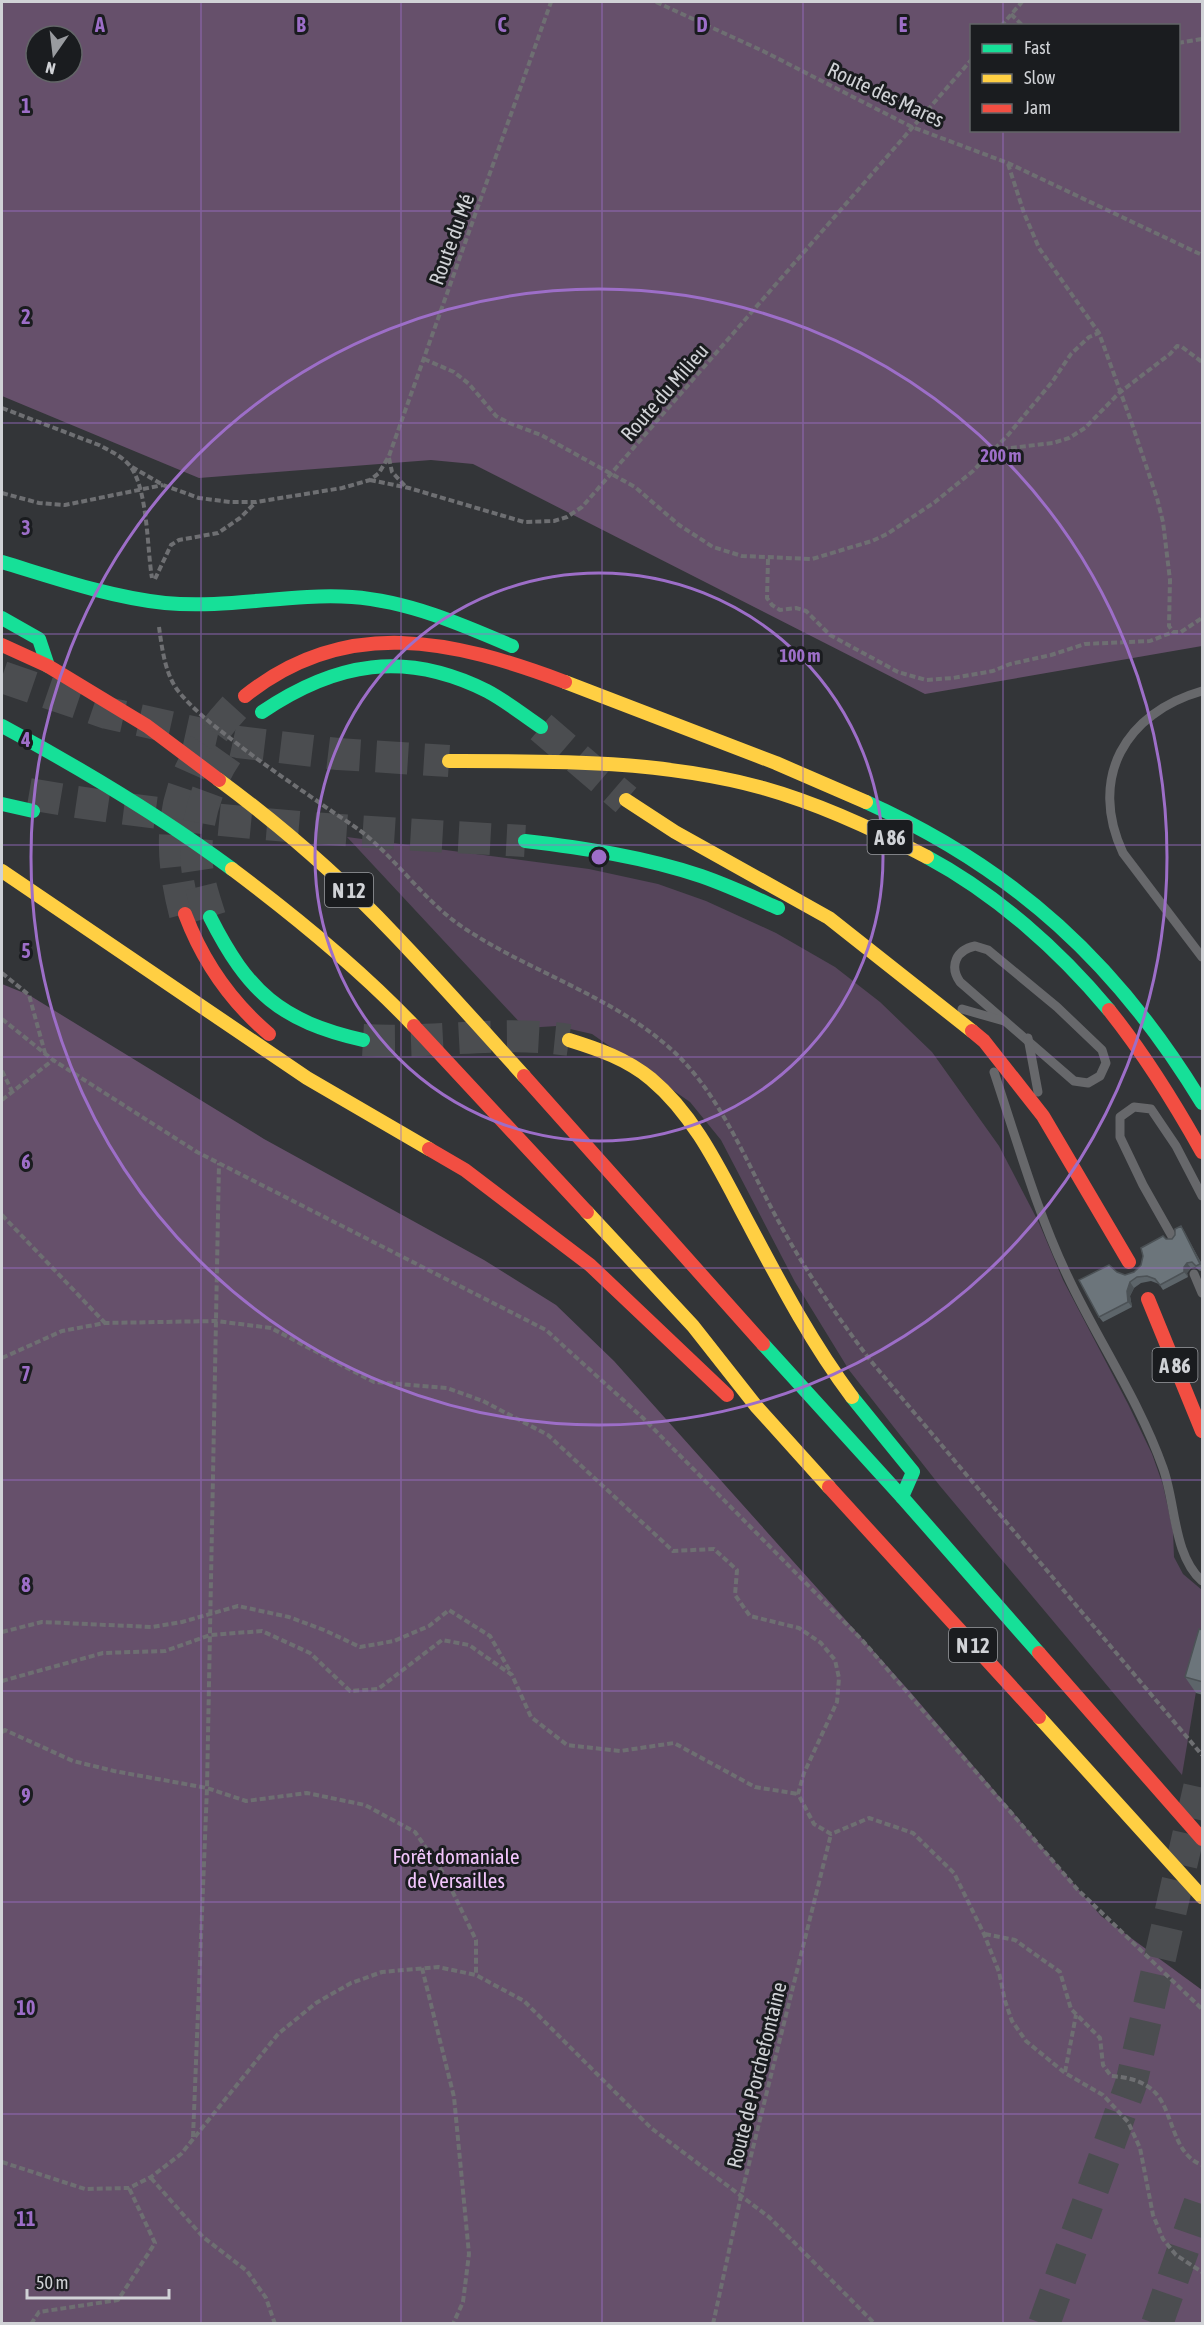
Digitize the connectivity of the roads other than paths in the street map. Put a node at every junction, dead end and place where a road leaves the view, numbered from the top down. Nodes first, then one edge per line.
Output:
1 (2, 562) edge
2 (2, 618) edge
3 (2, 645) edge
4 (48, 666) junction
5 (1203, 692) edge
6 (245, 696) tunnel mouth
7 (262, 711) dead end
8 (2, 726) edge
9 (541, 727) tunnel mouth
10 (748, 752) junction
11 (449, 761) tunnel mouth
12 (626, 800) tunnel mouth
13 (2, 804) edge
14 (33, 811) tunnel mouth
15 (525, 841) tunnel mouth
16 (2, 871) edge
17 (184, 914) tunnel mouth
18 (789, 914) dead end
19 (210, 917) tunnel mouth
20 (819, 929) dead end
21 (1203, 957) edge
22 (929, 997) junction
23 (1007, 1022) junction
24 (1028, 1038) junction
25 (363, 1040) tunnel mouth
26 (569, 1040) tunnel mouth
27 (984, 1041) junction
28 (1203, 1103) edge
29 (1043, 1116) junction
30 (1203, 1152) edge
31 (465, 1170) junction
32 (1203, 1196) edge
33 (1173, 1238) edge
34 (1129, 1262) dead end
35 (1194, 1275) dead end
36 (1203, 1293) edge
37 (1148, 1299) dead end
38 (756, 1406) junction
39 (1203, 1431) edge
40 (902, 1497) junction
41 (1203, 1581) edge
42 (1203, 1839) edge
43 (1199, 1901) edge

1 - 10 highway
2 - 4 highway
3 - 4 highway, N 12
4 - 40 highway, N 12
5 - 21 lane
6 - 10 highway
7 - 9 highway
8 - 38 highway, N 12
10 - 28 highway
11 - 30 highway, A 86
12 - 22 highway
13 - 14 highway
15 - 18 highway
16 - 31 highway
17 - 31 highway
19 - 25 highway
20 - 22 highway
22 - 23 lane
22 - 27 highway
23 - 24 lane
23 - 24 lane
24 - 29 lane
26 - 40 highway
27 - 29 highway
27 - 41 lane
29 - 34 highway
31 - 38 highway
32 - 33 lane
35 - 36 lane
37 - 39 highway, A 86
38 - 43 highway, N 12
40 - 42 highway, N 12

